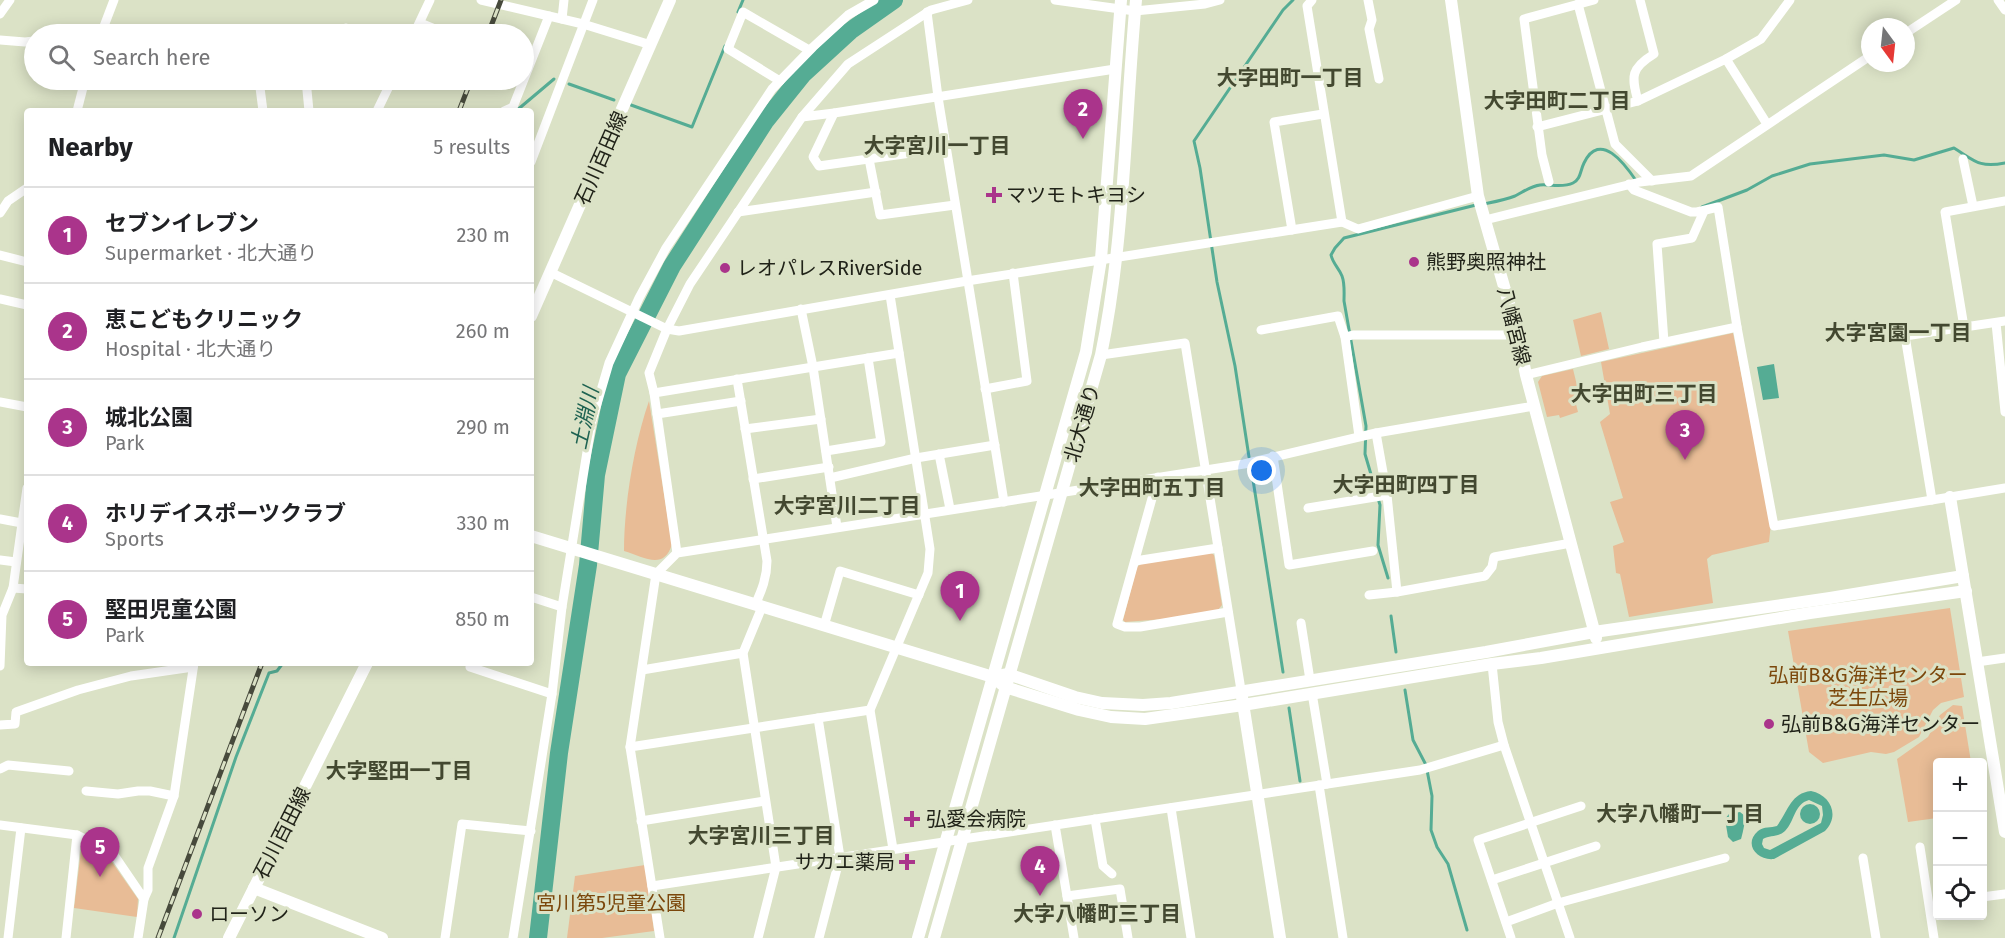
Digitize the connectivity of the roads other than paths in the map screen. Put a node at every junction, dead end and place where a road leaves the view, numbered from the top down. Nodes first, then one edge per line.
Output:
1 (10, 0) edge
2 (114, 0) edge
3 (430, 0) edge
4 (481, 0) edge
5 (564, 0) edge
6 (587, 0) edge
7 (593, 0) edge
8 (670, 0) edge
9 (874, 0) edge
10 (968, 0) edge
11 (1055, 0) edge
12 (1220, 0) edge
13 (1312, 0) edge
14 (1368, 0) edge
15 (1450, 0) edge
16 (1594, 0) edge
17 (1640, 0) edge
18 (1790, 0) edge
19 (1937, 0) edge
20 (1956, 0) edge
21 (1998, 0) edge
22 (1120, 4) edge
23 (1578, 4) junction
24 (1136, 5) edge
25 (1941, 10) junction
26 (2005, 10) edge
27 (927, 12) junction
28 (0, 14) edge
29 (549, 16) junction
30 (562, 19) junction
31 (420, 23) edge
32 (581, 23) junction
33 (105, 24) edge
34 (1915, 27) edge
35 (0, 40) edge
36 (24, 42) edge
37 (651, 45) junction
38 (810, 50) junction
39 (534, 54) edge
40 (1726, 59) junction
41 (1861, 62) edge
42 (1115, 69) junction
43 (1379, 79) dead end
44 (780, 81) junction
45 (82, 90) edge
46 (260, 90) edge
47 (307, 90) edge
48 (387, 90) edge
49 (520, 90) edge
50 (938, 97) junction
51 (1638, 101) junction
52 (78, 108) edge
53 (263, 108) edge
54 (309, 108) edge
55 (378, 108) edge
56 (511, 108) edge
57 (1605, 109) junction
58 (834, 113) junction
59 (1323, 114) junction
60 (802, 117) junction
61 (1767, 124) junction
62 (1538, 127) junction
63 (946, 148) junction
64 (534, 154) edge
65 (869, 159) junction
66 (1963, 159) dead end
67 (1652, 180) junction
68 (1549, 182) dead end
69 (1634, 183) junction
70 (24, 190) edge
71 (876, 192) junction
72 (1479, 201) junction
73 (2005, 201) edge
74 (955, 204) junction
75 (1972, 206) junction
76 (1704, 211) junction
77 (738, 212) junction
78 (0, 213) edge
79 (1485, 220) junction
80 (1342, 222) junction
81 (1292, 230) junction
82 (0, 255) edge
83 (1116, 258) junction
84 (1101, 259) junction
85 (24, 261) edge
86 (550, 272) junction
87 (1012, 273) junction
88 (967, 281) junction
89 (890, 295) junction
90 (0, 299) edge
91 (24, 304) edge
92 (534, 309) edge
93 (801, 309) junction
94 (635, 314) junction
95 (2000, 322) edge
96 (664, 327) junction
97 (1737, 327) junction
98 (1964, 327) junction
99 (1261, 330) dead end
100 (1518, 335) junction
101 (1349, 336) junction
102 (1664, 342) junction
103 (899, 353) junction
104 (1101, 356) junction
105 (868, 358) junction
106 (813, 367) junction
107 (1526, 375) junction
108 (737, 380) junction
109 (985, 389) junction
110 (654, 393) junction
111 (741, 401) junction
112 (0, 402) edge
113 (24, 406) edge
114 (1534, 406) junction
115 (2005, 412) edge
116 (657, 414) junction
117 (821, 419) junction
118 (745, 429) junction
119 (1367, 435) junction
120 (994, 445) junction
121 (826, 452) junction
122 (939, 454) junction
123 (1273, 456) junction
124 (916, 458) junction
125 (829, 467) junction
126 (1205, 470) junction
127 (1158, 477) junction
128 (830, 478) junction
129 (753, 479) junction
130 (2005, 488) edge
131 (1062, 492) junction
132 (1046, 495) junction
133 (1386, 495) junction
134 (1950, 497) junction
135 (1932, 500) junction
136 (1004, 502) junction
137 (1308, 507) dead end
138 (950, 509) junction
139 (925, 513) junction
140 (0, 519) edge
141 (24, 523) edge
142 (24, 527) edge
143 (837, 527) junction
144 (534, 537) edge
145 (764, 538) junction
146 (1571, 543) junction
147 (1218, 548) junction
148 (573, 549) junction
149 (1373, 551) dead end
150 (677, 552) junction
151 (0, 560) edge
152 (1135, 561) junction
153 (16, 562) junction
154 (656, 574) junction
155 (1963, 576) junction
156 (13, 588) junction
157 (24, 589) edge
158 (1966, 591) junction
159 (1397, 592) junction
160 (919, 594) junction
161 (1369, 595) dead end
162 (534, 598) edge
163 (758, 606) junction
164 (562, 607) junction
165 (1228, 612) junction
166 (1301, 623) dead end
167 (824, 626) junction
168 (1594, 632) junction
169 (896, 648) junction
170 (1598, 648) junction
171 (743, 653) junction
172 (2005, 658) edge
173 (1977, 662) junction
174 (1492, 664) junction
175 (0, 666) edge
176 (188, 666) edge
177 (194, 666) edge
178 (365, 666) edge
179 (470, 666) edge
180 (642, 670) junction
181 (1008, 674) junction
182 (993, 677) junction
183 (1310, 680) junction
184 (1005, 687) junction
185 (1241, 690) junction
186 (1312, 693) junction
187 (552, 694) junction
188 (1243, 705) junction
189 (870, 710) junction
190 (818, 718) junction
191 (0, 725) edge
192 (754, 729) junction
193 (1504, 745) junction
194 (630, 747) junction
195 (0, 769) edge
196 (69, 771) dead end
197 (1323, 785) junction
198 (86, 791) dead end
199 (1257, 794) junction
200 (174, 795) junction
201 (765, 801) junction
202 (1581, 806) dead end
203 (1171, 808) junction
204 (1095, 819) junction
205 (641, 821) junction
206 (1531, 823) junction
207 (0, 825) edge
208 (1055, 825) junction
209 (2005, 826) edge
210 (21, 828) junction
211 (531, 831) junction
212 (78, 836) junction
213 (963, 838) junction
214 (946, 840) junction
215 (1596, 846) dead end
216 (1920, 847) dead end
217 (893, 849) junction
218 (840, 857) junction
219 (1725, 858) dead end
220 (1863, 858) dead end
221 (1544, 863) junction
222 (776, 867) junction
223 (1112, 874) dead end
224 (1492, 880) junction
225 (651, 886) junction
226 (254, 888) junction
227 (2005, 894) edge
228 (1067, 896) junction
229 (1987, 896) edge
230 (144, 899) junction
231 (1558, 903) junction
232 (1506, 922) junction
233 (8, 938) edge
234 (66, 938) edge
235 (138, 938) edge
236 (229, 938) edge
237 (382, 938) edge
238 (445, 938) edge
239 (513, 938) edge
240 (660, 938) edge
241 (758, 938) edge
242 (819, 938) edge
243 (918, 938) edge
244 (934, 938) edge
245 (1074, 938) edge
246 (1128, 938) edge
247 (1191, 938) edge
248 (1280, 938) edge
249 (1343, 938) edge
250 (1511, 938) edge
251 (1570, 938) edge
252 (1876, 938) edge
253 (1934, 938) edge

1 - 28 street
2 - 33 street
3 - 31 street
4 - 29 street
5 - 30 street
6 - 32 street
7 - 32 street
8 - 37 street, 石川百田線
9 - 38 street
10 - 27 street
11 - 22 street
12 - 24 street
13 - 59 street
14 - 43 street
15 - 72 street, 八幡宮線
16 - 23 street
17 - 51 street
18 - 40 street
19 - 25 street
20 - 25 street
21 - 26 street
22 - 24 street
22 - 42 street
23 - 57 street
23 - 62 street
24 - 83 street, 北大通り
25 - 34 street
27 - 50 street
27 - 60 street
29 - 30 street
29 - 39 street
30 - 32 street
32 - 37 street
32 - 64 street
35 - 36 street
37 - 86 street, 石川百田線
38 - 44 street
38 - 44 street
40 - 51 street
40 - 61 street
41 - 61 street
42 - 50 street
42 - 84 street
44 - 94 street
45 - 52 street
46 - 53 street
47 - 54 street
48 - 55 street
49 - 56 street
50 - 58 street
50 - 63 street
51 - 57 street
57 - 62 street
57 - 67 street
58 - 60 street
58 - 65 street
59 - 80 street
59 - 81 street
60 - 77 street
61 - 67 street
62 - 68 street
63 - 65 street
63 - 74 street
65 - 71 street
66 - 75 street
67 - 69 street
69 - 76 street
69 - 79 street
70 - 78 street
71 - 74 street
71 - 77 street
72 - 79 street, 八幡宮線
72 - 80 street
73 - 75 street
74 - 88 street
75 - 98 street
76 - 97 street
76 - 102 street
77 - 96 street
79 - 100 street, 八幡宮線
80 - 81 street
81 - 83 street
82 - 85 street
83 - 84 street
83 - 104 street, 北大通り
84 - 87 street
84 - 132 street
86 - 92 street, 石川百田線
86 - 94 street
87 - 88 street
87 - 109 street
88 - 89 street
88 - 109 street
89 - 93 street
89 - 103 street
90 - 91 street
93 - 96 street
93 - 106 street
94 - 96 street
94 - 148 street
95 - 98 street
95 - 115 street
96 - 110 street
97 - 102 street
97 - 135 street
98 - 135 street
99 - 101 street
100 - 101 street
100 - 107 street, 八幡宮線
101 - 119 street
102 - 107 street
103 - 105 street
103 - 124 street
104 - 126 street
104 - 131 street, 北大通り
105 - 106 street
105 - 121 street
106 - 108 street
106 - 117 street
107 - 114 street, 八幡宮線
108 - 110 street
108 - 111 street
109 - 120 street
110 - 116 street
111 - 116 street
111 - 118 street
112 - 113 street
114 - 119 street
114 - 146 street, 八幡宮線
116 - 150 street
117 - 118 street
117 - 121 street
118 - 129 street
119 - 123 street
119 - 133 street
120 - 122 street
120 - 136 street
121 - 125 street
122 - 124 street
122 - 138 street
123 - 126 street
123 - 149 street
124 - 128 street
124 - 139 street
125 - 128 street
125 - 129 street
126 - 127 street
126 - 147 street
127 - 131 street
127 - 152 street
128 - 143 street
129 - 145 street
130 - 134 street
131 - 132 street
131 - 181 street, 北大通り
132 - 136 street
132 - 182 street
133 - 137 street
133 - 159 street
134 - 135 street
134 - 155 street
136 - 138 street
138 - 139 street
139 - 143 street
139 - 160 street
140 - 141 street
142 - 153 street
143 - 145 street
144 - 148 street
145 - 150 street
145 - 163 street
146 - 159 street
146 - 168 street, 八幡宮線
147 - 152 street
147 - 165 street
148 - 154 street
148 - 164 street
150 - 154 street
151 - 153 street
152 - 165 street
153 - 156 street
154 - 163 street
154 - 180 street
155 - 158 street
155 - 168 street
156 - 157 street
156 - 175 street
158 - 170 street
158 - 173 street
159 - 161 street
160 - 167 street
160 - 169 street
162 - 164 street
163 - 167 street
163 - 171 street
164 - 187 street
165 - 185 street
166 - 183 street
167 - 169 street
168 - 170 street, 八幡宮線
168 - 183 street
169 - 182 street
169 - 189 street
170 - 174 street
171 - 180 street
171 - 192 street
172 - 173 street
173 - 209 street
174 - 186 street
174 - 193 street
176 - 191 street
177 - 200 street
178 - 226 street, 石川百田線
179 - 187 street
180 - 194 street
181 - 182 street
181 - 184 street, 北大通り
181 - 185 street
182 - 184 street
182 - 214 street
183 - 185 street
184 - 188 street
184 - 213 street, 北大通り
185 - 188 street
186 - 188 street
186 - 197 street
187 - 211 street
188 - 199 street
189 - 190 street
189 - 217 street
190 - 192 street
190 - 218 street
192 - 194 street
192 - 201 street
193 - 197 street
193 - 206 street
194 - 205 street
195 - 196 street
197 - 199 street
197 - 249 street
198 - 200 street
199 - 203 street
199 - 248 street
200 - 230 street
201 - 205 street
201 - 222 street
202 - 206 street
203 - 204 street
203 - 247 street
204 - 208 street
204 - 223 street
205 - 225 street
206 - 221 street
206 - 224 street
207 - 210 street
208 - 213 street
208 - 228 street
210 - 212 street
210 - 233 street
211 - 238 street
211 - 239 street
212 - 230 street
212 - 234 street
213 - 214 street
213 - 244 street, 北大通り
214 - 217 street
214 - 243 street
215 - 221 street
216 - 253 street
217 - 218 street
218 - 222 street
218 - 242 street
219 - 231 street
220 - 252 street
221 - 224 street
221 - 231 street
222 - 225 street
222 - 241 street
224 - 232 street
225 - 240 street
226 - 236 street, 石川百田線
226 - 237 street
227 - 229 street
228 - 245 street
228 - 246 street
230 - 235 street
231 - 232 street
231 - 251 street
232 - 250 street

